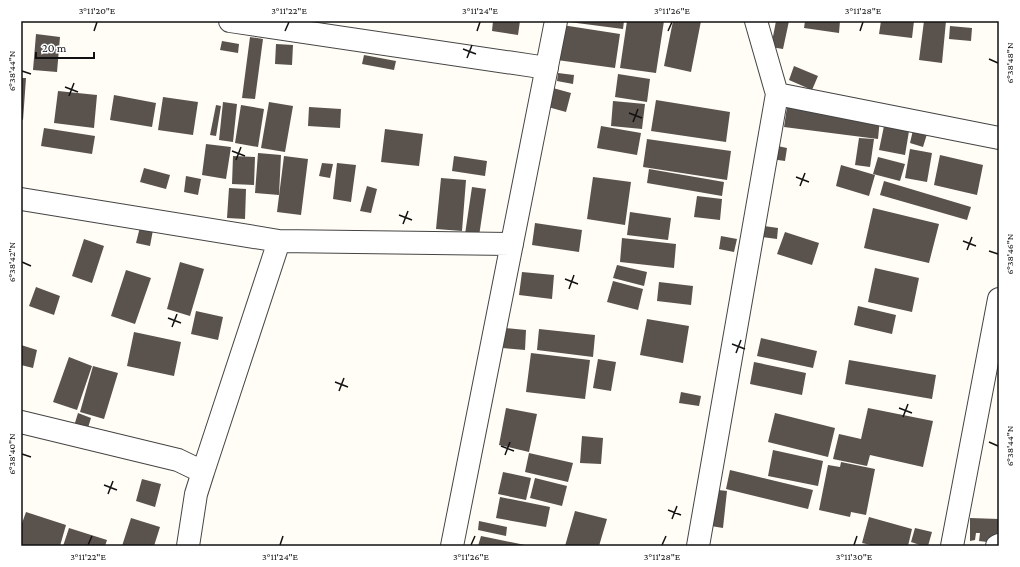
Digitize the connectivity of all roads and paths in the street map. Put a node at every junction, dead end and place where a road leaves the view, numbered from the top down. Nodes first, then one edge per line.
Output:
1 (230, 21) edge
2 (556, 21) edge
3 (756, 21) edge
4 (547, 68) junction
5 (777, 94) junction
6 (999, 138) edge
7 (21, 199) edge
8 (279, 241) junction
9 (512, 244) junction
10 (999, 299) edge
11 (21, 422) edge
12 (203, 472) junction
13 (188, 546) edge
14 (452, 546) edge
15 (698, 546) edge
16 (952, 546) edge

1 - 4 street
2 - 4 street
3 - 5 street
4 - 9 street
5 - 6 street
5 - 15 street
7 - 8 street
8 - 9 street
8 - 12 street
9 - 14 street
10 - 16 street
11 - 12 street
12 - 13 street

